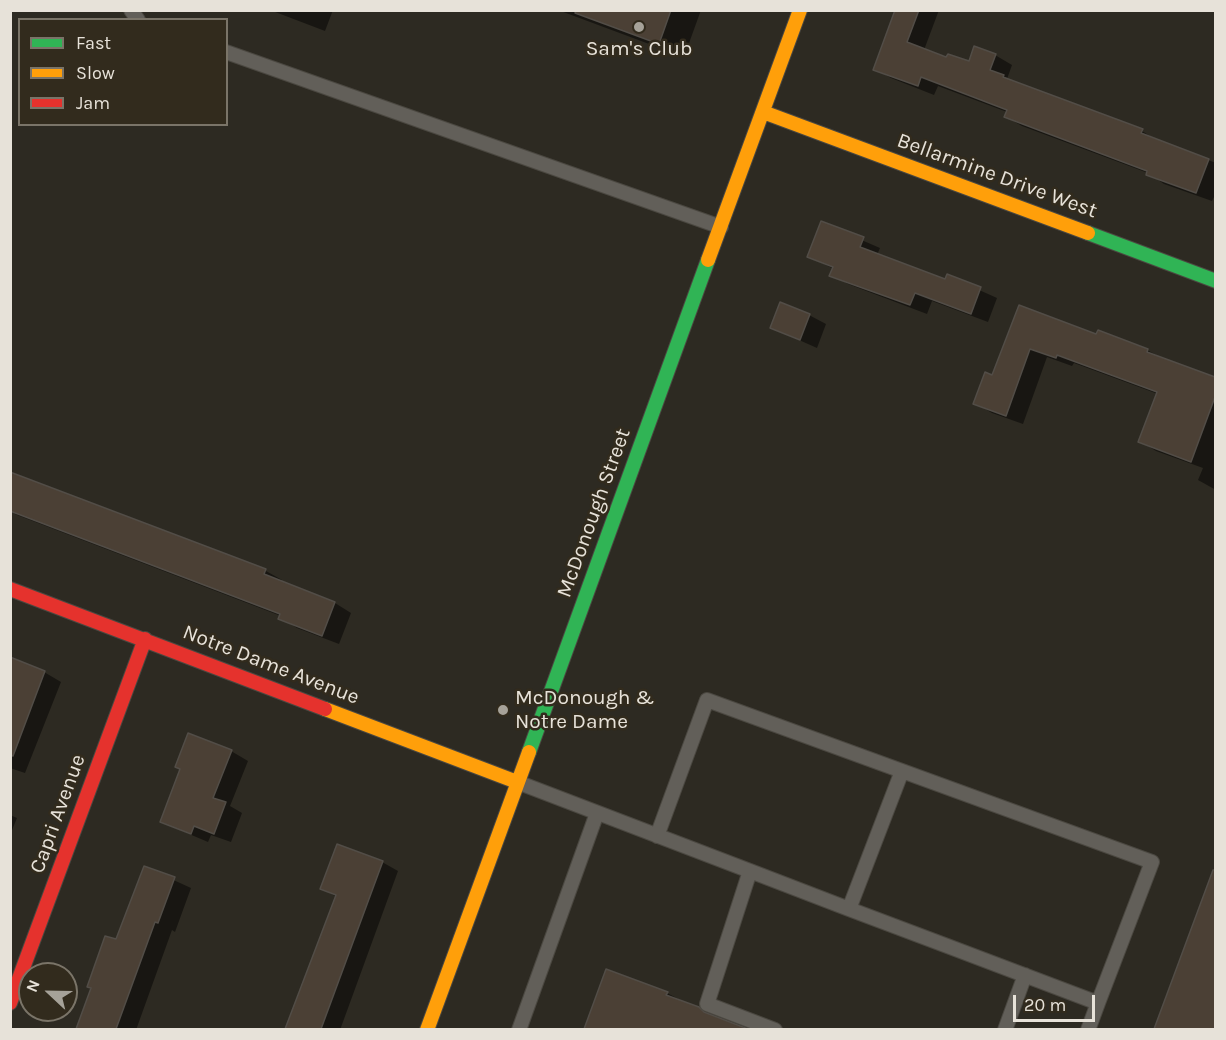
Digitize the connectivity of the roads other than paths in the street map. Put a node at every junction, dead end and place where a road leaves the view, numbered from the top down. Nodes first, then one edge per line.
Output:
1 (800, 10) edge
2 (228, 53) edge
3 (763, 112) junction
4 (721, 227) junction
5 (1215, 280) edge
6 (10, 589) edge
7 (145, 639) junction
8 (902, 771) junction
9 (517, 782) junction
10 (597, 813) junction
11 (657, 836) junction
12 (750, 871) junction
13 (849, 909) junction
14 (1025, 975) junction
15 (10, 1003) edge
16 (1098, 1003) junction
17 (427, 1029) edge
18 (519, 1029) edge
19 (776, 1029) edge
20 (1005, 1029) edge
21 (1088, 1029) edge

1 - 3 street, McDonough Street
2 - 4 lane
3 - 4 street, McDonough Street
3 - 5 street, Bellarmine Drive West
4 - 9 street, McDonough Street
6 - 7 street, Notre Dame Avenue
7 - 9 street, Notre Dame Avenue
7 - 15 street, Capri Avenue
8 - 11 lane
8 - 13 lane
8 - 16 lane
9 - 10 lane
9 - 17 street, McDonough Street
10 - 11 lane
10 - 18 lane
11 - 12 lane
12 - 13 lane
12 - 19 lane
13 - 14 lane
14 - 16 lane
14 - 20 lane
16 - 21 lane

